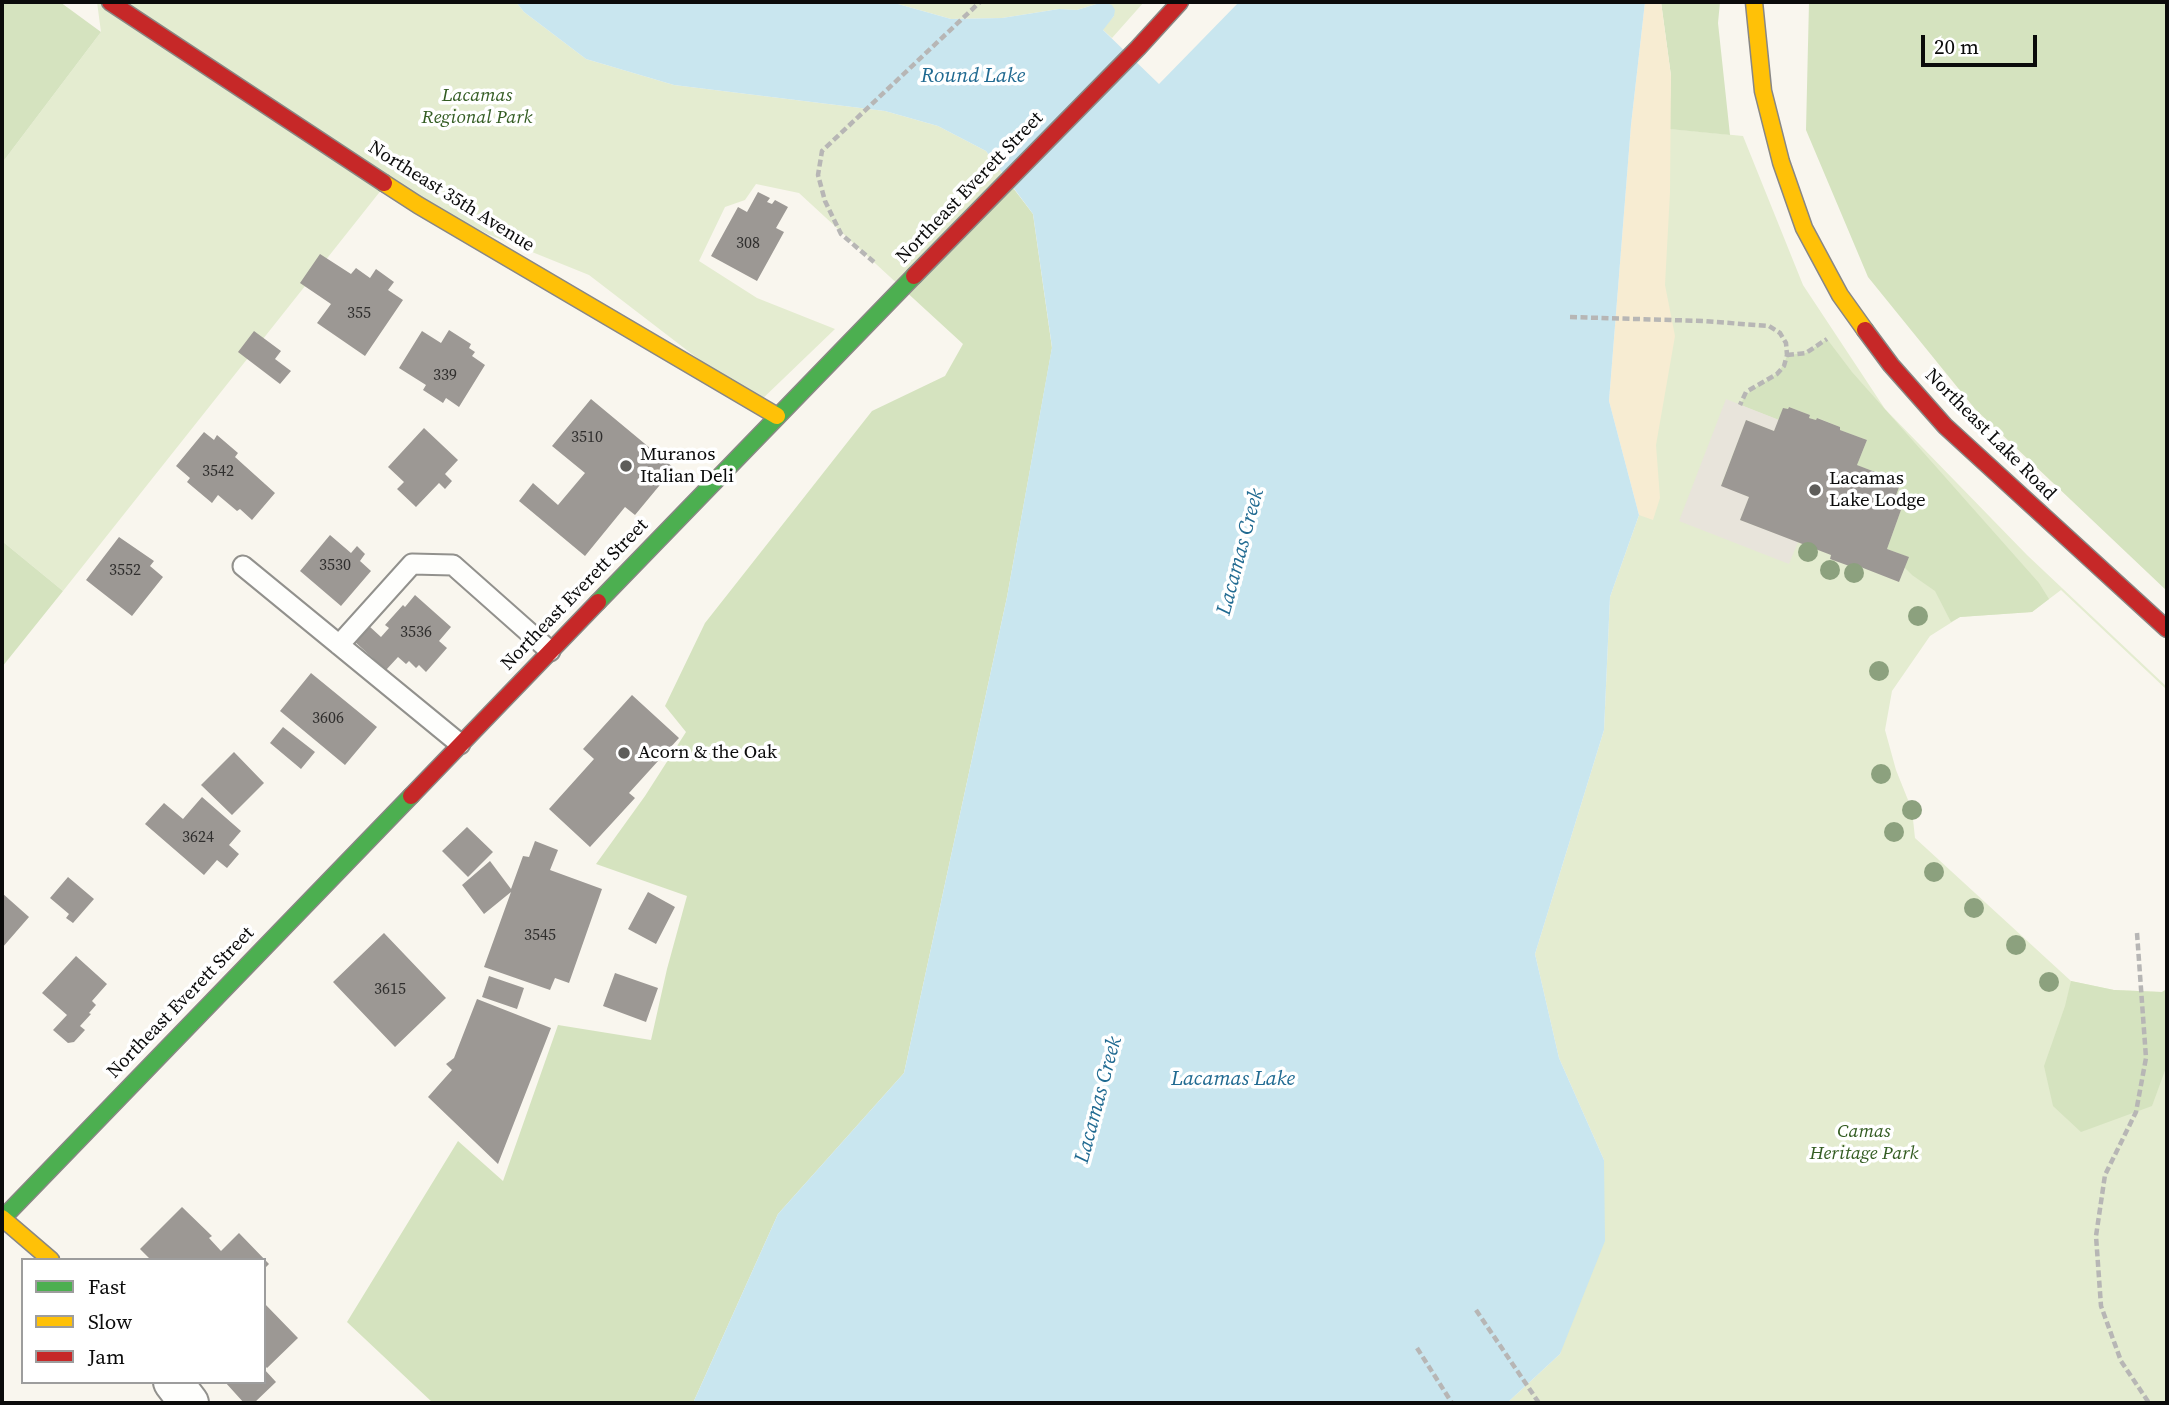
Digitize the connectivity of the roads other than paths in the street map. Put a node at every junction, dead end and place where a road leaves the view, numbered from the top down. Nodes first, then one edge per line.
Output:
1 (110, 2) edge
2 (1180, 2) edge
3 (1754, 2) edge
4 (777, 416) junction
5 (243, 566) dead end
6 (2167, 629) edge
7 (339, 645) junction
8 (550, 651) junction
9 (460, 744) junction
10 (2, 1219) edge
11 (49, 1258) edge
12 (175, 1384) edge
13 (189, 1403) edge

1 - 4 main road, Northeast 35th Avenue
2 - 4 main road, Northeast Everett Street
3 - 6 main road, Northeast Lake Road
4 - 8 main road, Northeast Everett Street
5 - 7 lane
7 - 8 lane
7 - 9 lane
8 - 9 main road, Northeast Everett Street
9 - 10 main road, Northeast Everett Street
10 - 11 main road
12 - 13 street

